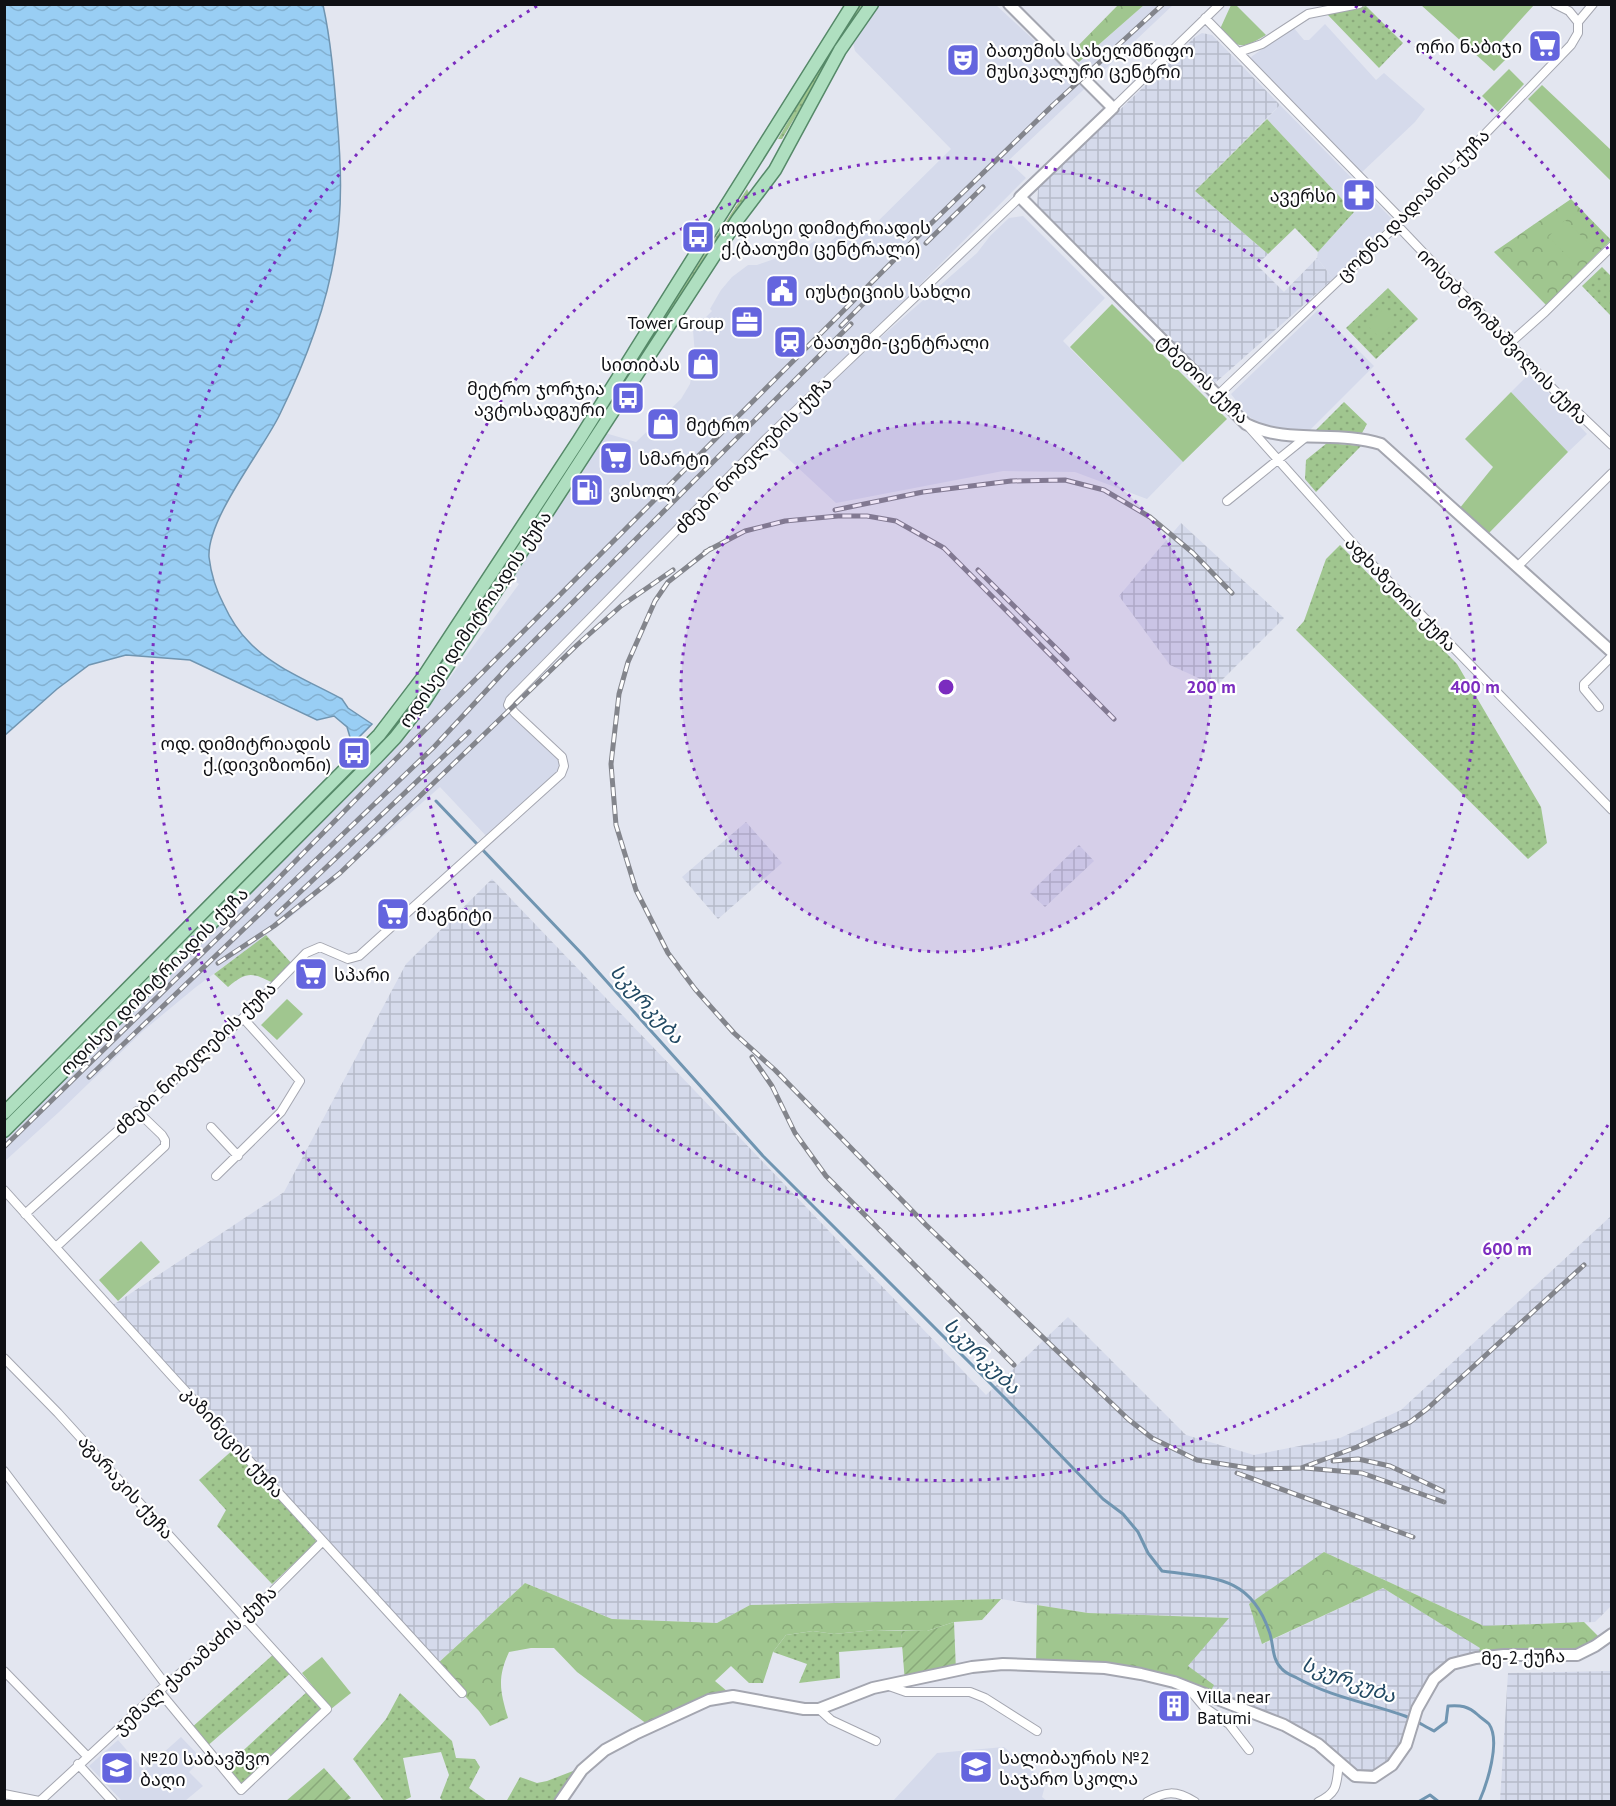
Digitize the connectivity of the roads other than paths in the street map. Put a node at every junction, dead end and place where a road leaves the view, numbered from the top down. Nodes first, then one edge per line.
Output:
1 (853, 4) edge
2 (872, 4) edge
3 (1009, 4) edge
4 (1220, 4) edge
5 (1326, 4) edge
6 (1359, 4) edge
7 (1555, 4) edge
8 (1593, 4) edge
9 (1318, 11) junction
10 (1205, 18) junction
11 (1578, 22) junction
12 (1239, 52) junction
13 (1113, 108) junction
14 (764, 147) junction
15 (780, 160) junction
16 (748, 172) junction
17 (762, 187) junction
18 (1020, 197) junction
19 (1399, 223) junction
20 (1611, 246) edge
21 (1510, 343) junction
22 (1218, 395) junction
23 (1246, 424) junction
24 (1307, 436) junction
25 (1611, 445) edge
26 (1276, 459) junction
27 (1611, 473) edge
28 (1227, 501) dead end
29 (1517, 567) junction
30 (1611, 654) edge
31 (1599, 708) dead end
32 (1611, 809) edge
33 (243, 1018) junction
34 (137, 1112) junction
35 (4, 1113) edge
36 (211, 1127) dead end
37 (4, 1131) edge
38 (238, 1156) junction
39 (216, 1176) dead end
40 (4, 1190) edge
41 (25, 1214) junction
42 (56, 1247) junction
43 (4, 1358) edge
44 (4, 1470) edge
45 (323, 1541) junction
46 (246, 1618) junction
47 (1611, 1634) edge
48 (4, 1671) edge
49 (889, 1686) junction
50 (162, 1688) junction
51 (1188, 1688) junction
52 (462, 1693) dead end
53 (819, 1709) junction
54 (1037, 1731) dead end
55 (876, 1741) dead end
56 (1249, 1750) dead end
57 (87, 1756) junction
58 (1339, 1763) junction
59 (78, 1764) junction
60 (4, 1794) edge
61 (39, 1801) edge
62 (113, 1802) edge
63 (560, 1802) edge
64 (1147, 1802) edge
65 (1195, 1802) edge
66 (1318, 1802) edge

1 - 14 main road
2 - 15 main road
3 - 13 street
4 - 10 street, ძმები ნობელების ქუჩა
5 - 9 street
6 - 9 street
7 - 11 street
8 - 11 street, ცოტნე დადიანის ქუჩა
9 - 12 street
10 - 12 street, იოსებ გრიშაშვილის ქუჩა
10 - 13 street, ძმები ნობელების ქუჩა
11 - 19 street, ცოტნე დადიანის ქუჩა
12 - 19 street, იოსებ გრიშაშვილის ქუჩა
13 - 18 street, ძმები ნობელების ქუჩა
14 - 15 main road
14 - 16 main road, ოდისეი დიმიტრიადის ქუჩა
15 - 17 main road, ოდისეი დიმიტრიადის ქუჩა
16 - 17 main road
16 - 35 main road, ოდისეი დიმიტრიადის ქუჩა
17 - 37 main road, ოდისეი დიმიტრიადის ქუჩა
18 - 22 street, ტბეთის ქუჩა
18 - 33 street, ძმები ნობელების ქუჩა
19 - 21 street, იოსებ გრიშაშვილის ქუჩა
19 - 22 street, ცოტნე დადიანის ქუჩა
20 - 21 street
21 - 25 street, იოსებ გრიშაშვილის ქუჩა
22 - 23 street, ტბეთის ქუჩა
23 - 24 street, ტბეთის ქუჩა
23 - 26 street, აფხაზეთის ქუჩა
24 - 26 street
24 - 29 street, ტბეთის ქუჩა
26 - 28 street
26 - 32 street, აფხაზეთის ქუჩა
27 - 29 street
29 - 30 street, ტბეთის ქუჩა
30 - 31 street
33 - 34 street, ძმები ნობელების ქუჩა
33 - 38 street
34 - 41 street, ძმები ნობელების ქუჩა
34 - 42 street
36 - 38 street
38 - 39 street
40 - 41 street, კაზინეცის ქუჩა
41 - 42 street, კაზინეცის ქუჩა
42 - 45 street, კაზინეცის ქუჩა
43 - 46 street, აგარაკის ქუჩა
44 - 50 street
45 - 46 street, ჯემალ ქათამაძის ქუჩა
45 - 52 street, კაზინეცის ქუჩა
46 - 50 street, ჯემალ ქათამაძის ქუჩა
46 - 50 street, აგარაკის ქუჩა
47 - 58 street, მე-2 ქუჩა
48 - 57 street
49 - 51 street
49 - 53 street
49 - 54 street
50 - 57 street, ჯემალ ქათამაძის ქუჩა
51 - 56 street
51 - 58 street
53 - 55 street
53 - 63 street
57 - 59 street, ჯემალ ქათამაძის ქუჩა
58 - 66 street
59 - 61 street, ჯემალ ქათამაძის ქუჩა
59 - 62 street
60 - 61 street
64 - 65 street

